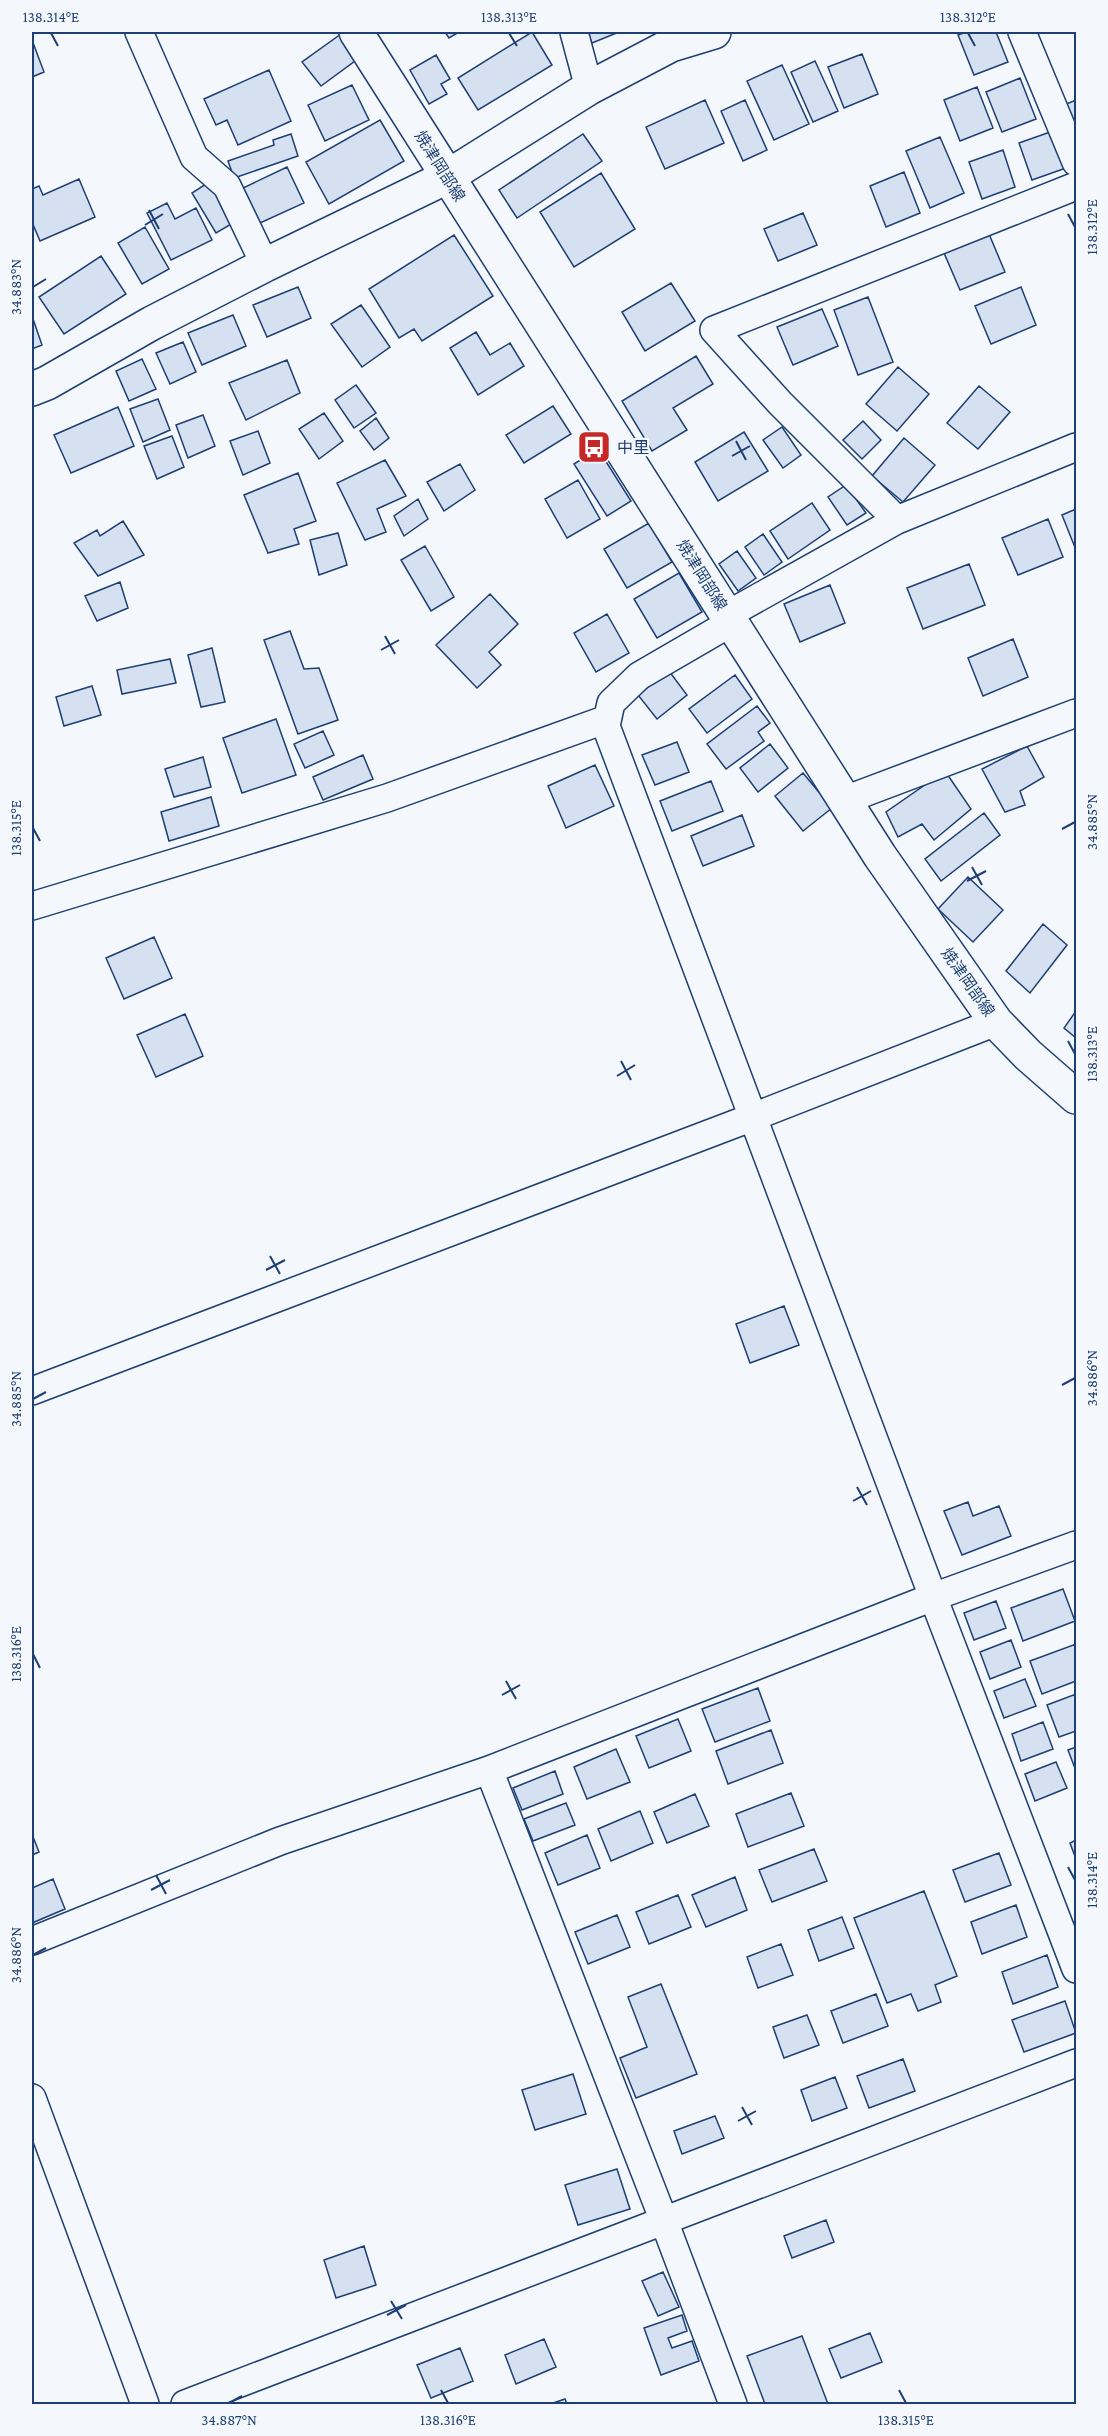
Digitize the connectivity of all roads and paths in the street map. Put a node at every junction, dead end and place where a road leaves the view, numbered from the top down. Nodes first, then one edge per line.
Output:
1 (139, 32) edge
2 (356, 32) edge
3 (574, 32) edge
4 (714, 32) edge
5 (1022, 32) edge
6 (590, 88) junction
7 (1077, 162) edge
8 (447, 177) junction
9 (1077, 186) edge
10 (266, 265) junction
11 (32, 389) edge
12 (1077, 447) edge
13 (897, 520) junction
14 (729, 618) junction
15 (1077, 713) edge
16 (607, 719) junction
17 (845, 800) junction
18 (32, 906) edge
19 (996, 1022) junction
20 (1071, 1087) edge
21 (753, 1117) junction
22 (32, 1391) edge
23 (1077, 1545) edge
24 (933, 1597) junction
25 (489, 1770) junction
26 (32, 1941) edge
27 (1077, 1969) edge
28 (1077, 2063) edge
29 (32, 2098) edge
30 (664, 2221) junction
31 (146, 2404) edge
32 (185, 2404) edge
33 (733, 2404) edge

1 - 10 street
2 - 8 main road, 焼津岡部線
3 - 6 street
4 - 6 main road
5 - 7 street
6 - 8 main road
8 - 10 main road
8 - 14 main road, 焼津岡部線
9 - 13 street
10 - 11 main road
12 - 13 street
13 - 14 street
14 - 16 street
14 - 17 main road, 焼津岡部線
15 - 17 street
16 - 18 street
16 - 21 street
17 - 19 main road, 焼津岡部線
19 - 20 main road, 焼津岡部線
19 - 21 street
21 - 22 street
21 - 24 street
23 - 24 street
24 - 25 street
24 - 27 street
25 - 26 street
25 - 30 street
28 - 30 street
29 - 31 street
30 - 32 street
30 - 33 street

